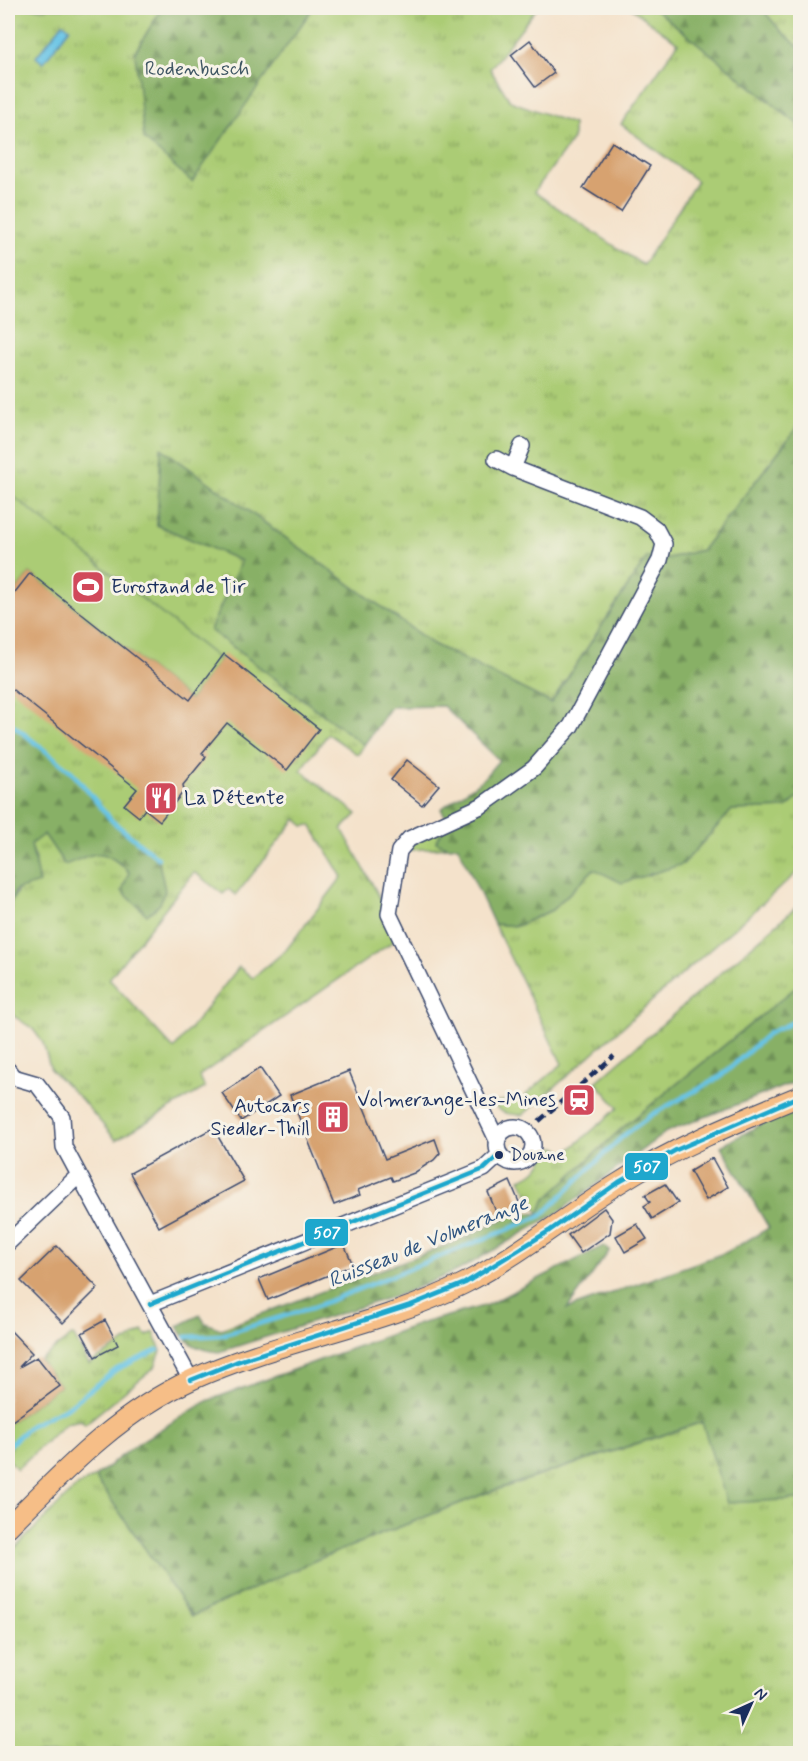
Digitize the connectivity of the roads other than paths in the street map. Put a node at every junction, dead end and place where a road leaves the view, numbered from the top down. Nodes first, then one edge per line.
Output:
1 (522, 446) dead end
2 (496, 459) dead end
3 (513, 468) junction
4 (8, 1070) edge
5 (801, 1096) edge
6 (79, 1175) junction
7 (8, 1244) edge
8 (150, 1304) junction
9 (192, 1380) junction
10 (8, 1527) edge

1 - 3 street
2 - 3 street
3 - 8 street
4 - 6 street
5 - 9 main road
6 - 7 street
6 - 8 street
8 - 9 street
9 - 10 main road

